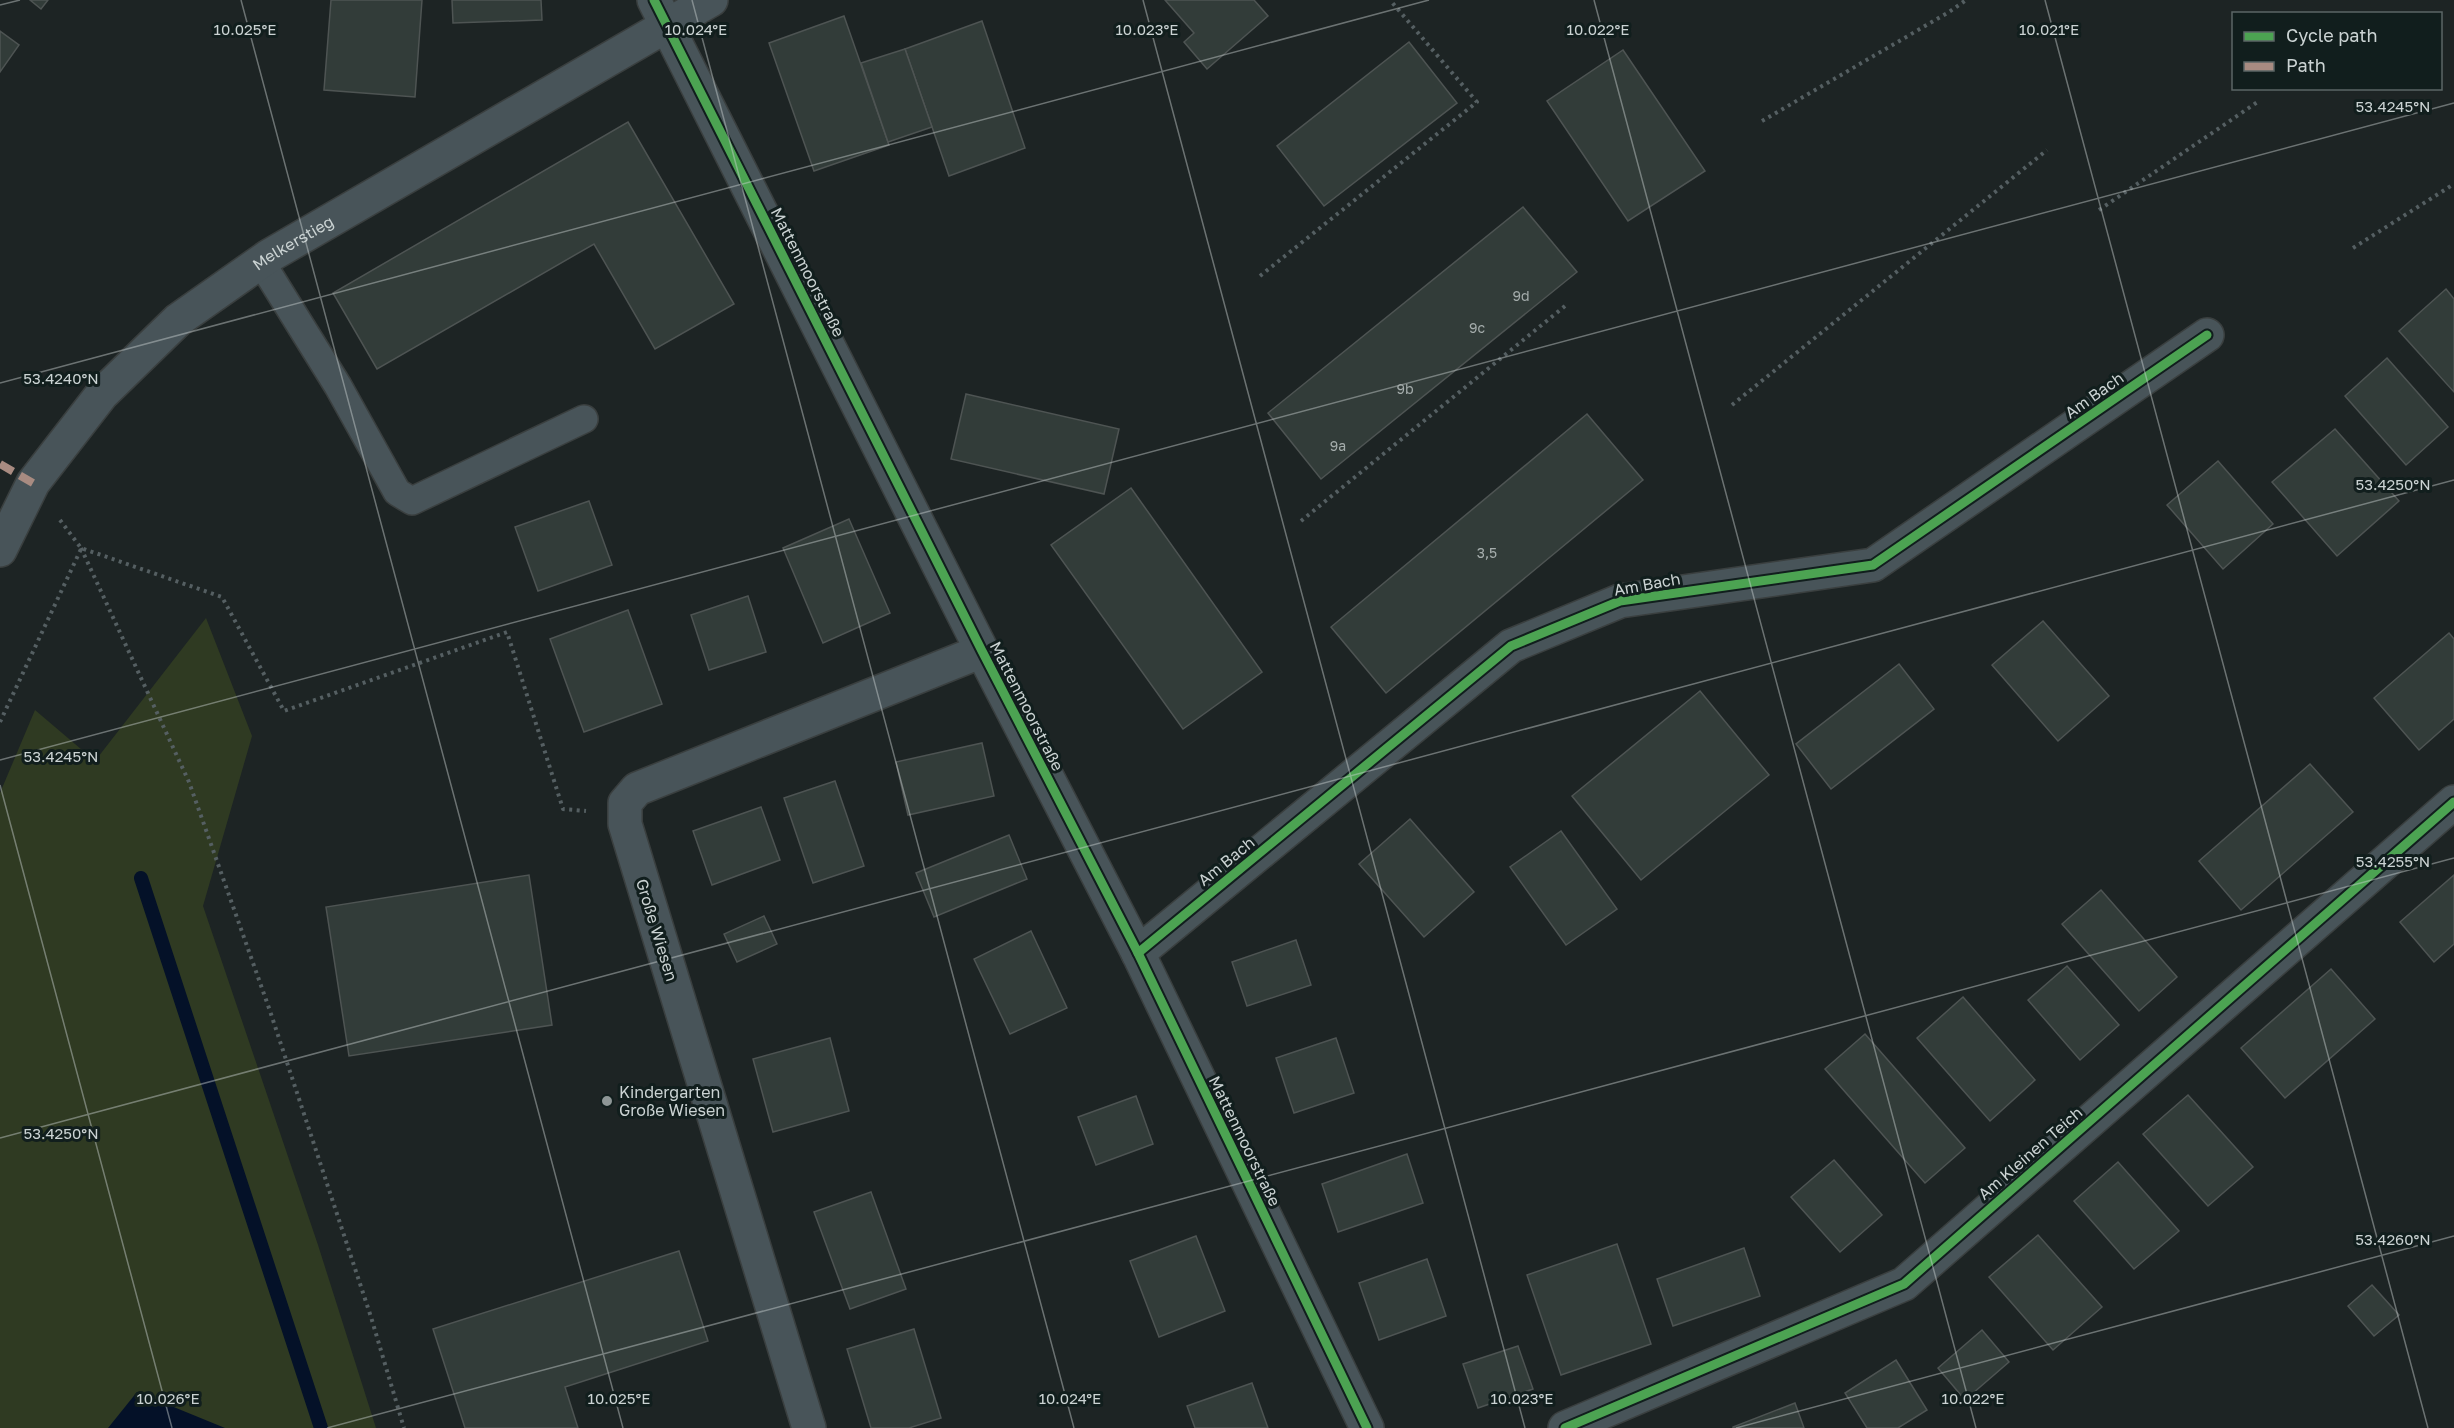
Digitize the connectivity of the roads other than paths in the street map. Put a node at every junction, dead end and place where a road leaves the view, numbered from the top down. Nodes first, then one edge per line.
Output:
1 (711, 0) edge
2 (661, 13) edge
3 (261, 262) junction
4 (2207, 335) dead end
5 (584, 419) dead end
6 (0, 550) edge
7 (982, 651) junction
8 (2454, 802) edge
9 (1137, 953) junction
10 (809, 1428) edge
11 (1367, 1428) edge
12 (1564, 1428) edge

1 - 2 street, Melkerstieg
2 - 3 street, Melkerstieg
2 - 7 street, Mattenmoorstraße
3 - 5 lane
3 - 6 street, Melkerstieg
4 - 9 street, Am Bach
7 - 9 street, Mattenmoorstraße
7 - 10 street, Große Wiesen
8 - 12 street, Am Kleinen Teich
9 - 11 street, Mattenmoorstraße

